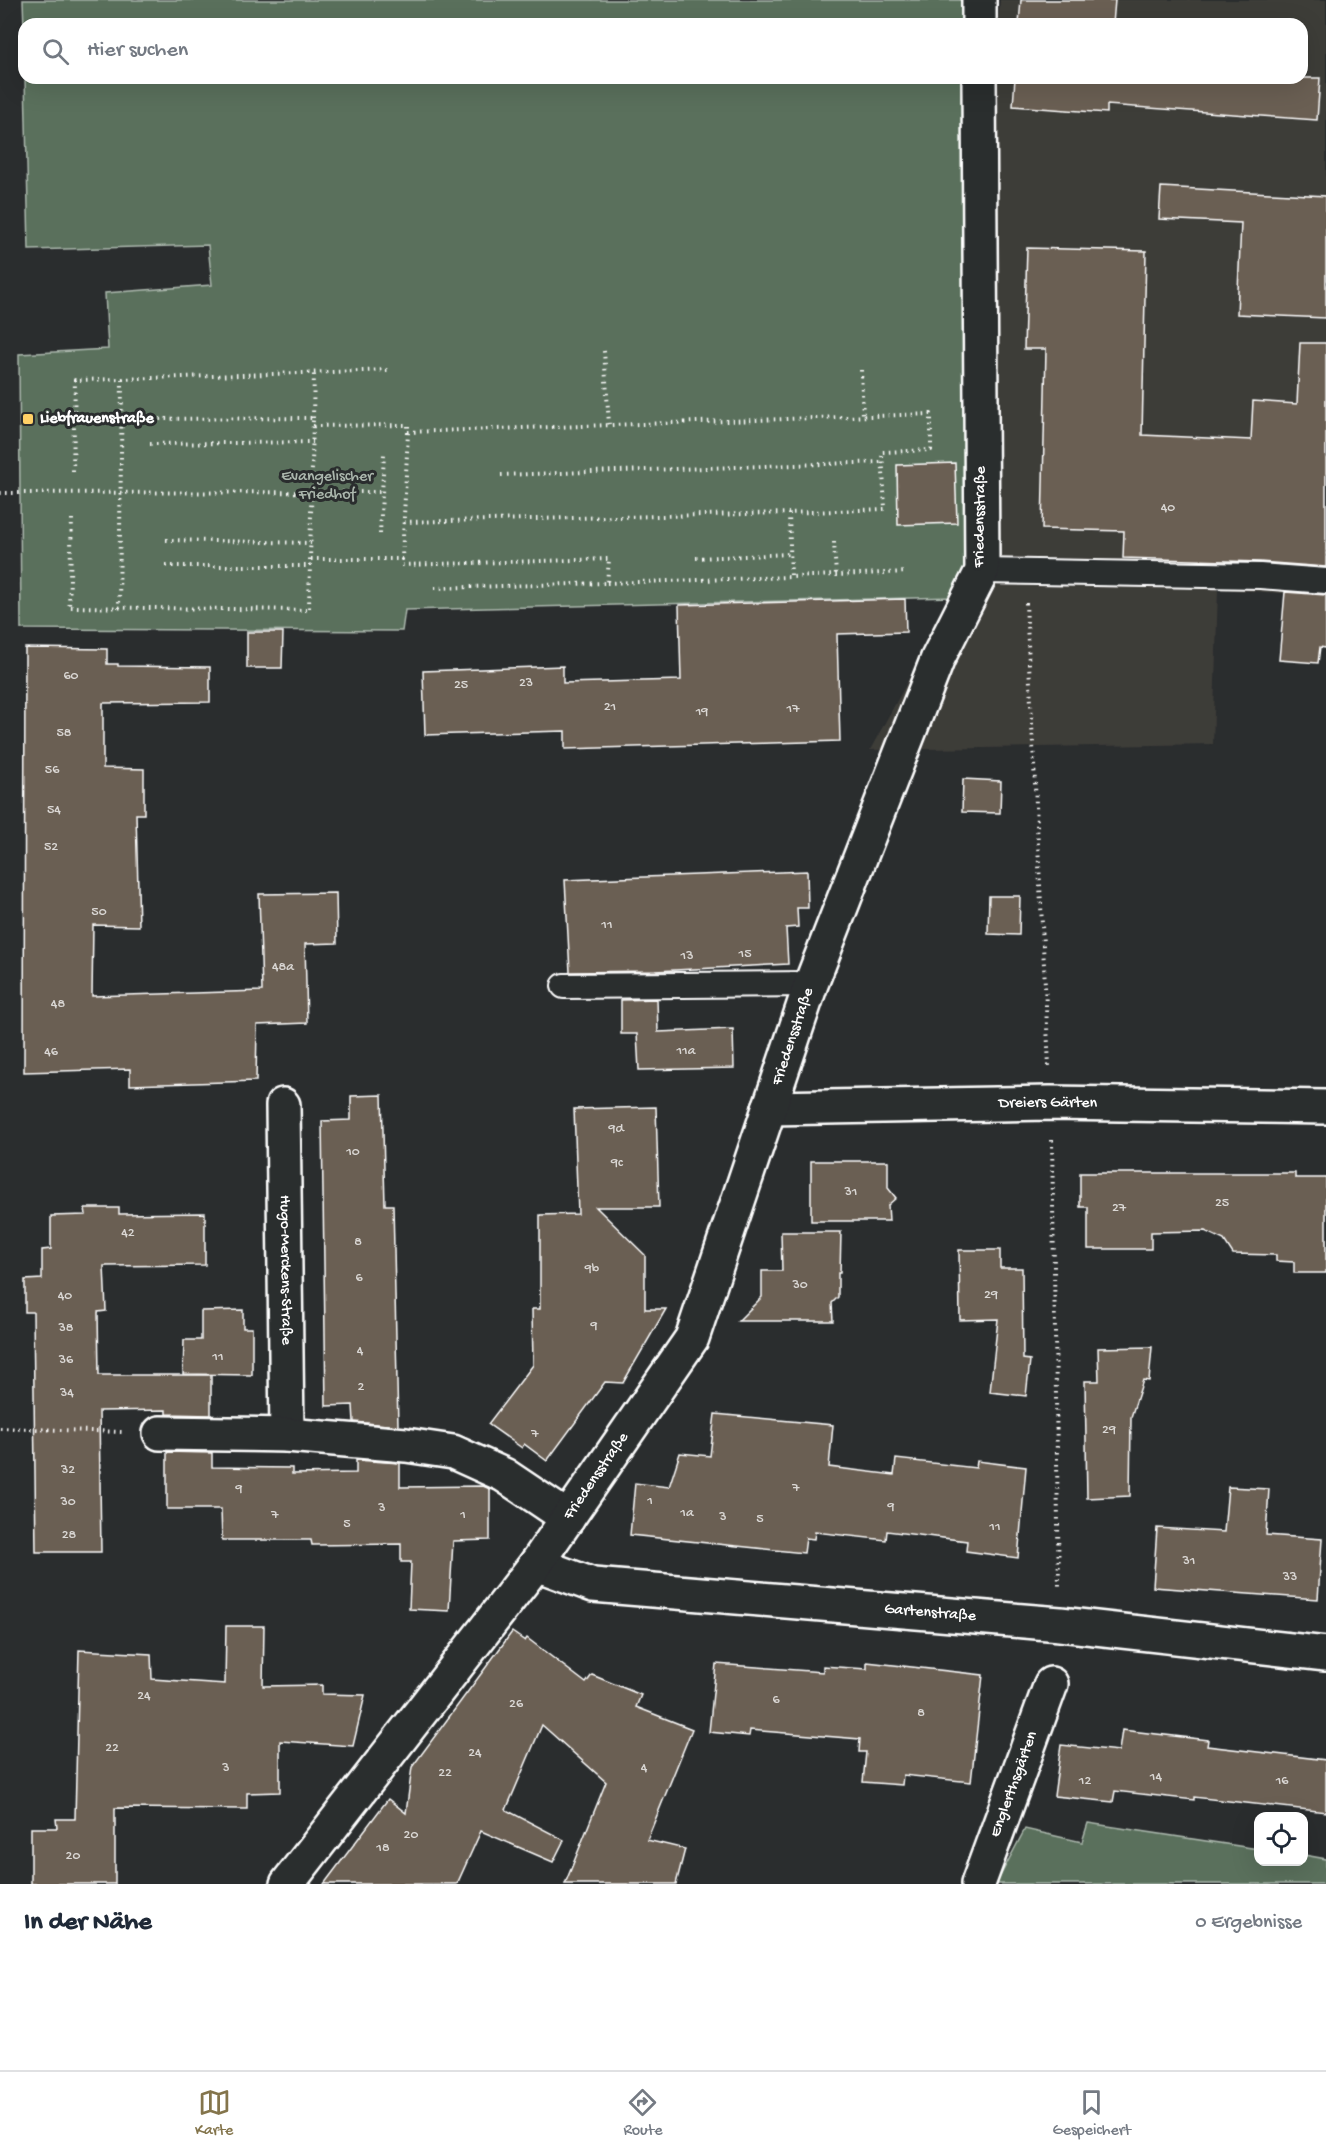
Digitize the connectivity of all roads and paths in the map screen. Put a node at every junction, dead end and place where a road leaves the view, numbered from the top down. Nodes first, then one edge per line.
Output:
1 (979, 0) edge
2 (979, 18) edge
3 (979, 84) edge
4 (604, 351) dead end
5 (390, 370) dead end
6 (861, 370) dead end
7 (314, 372) junction
8 (122, 378) junction
9 (863, 416) junction
10 (313, 418) junction
11 (151, 419) dead end
12 (609, 424) junction
13 (313, 426) junction
14 (408, 432) junction
15 (313, 442) junction
16 (150, 444) dead end
17 (384, 454) dead end
18 (882, 462) junction
19 (73, 471) dead end
20 (501, 475) dead end
21 (119, 492) junction
22 (311, 492) junction
23 (382, 492) junction
24 (0, 493) edge
25 (789, 513) junction
26 (72, 519) dead end
27 (404, 522) junction
28 (380, 534) dead end
29 (166, 540) dead end
30 (834, 542) dead end
31 (311, 543) junction
32 (790, 554) junction
33 (696, 558) dead end
34 (311, 559) junction
35 (402, 559) junction
36 (166, 566) dead end
37 (310, 566) junction
38 (907, 572) dead end
39 (982, 572) junction
40 (1024, 572) junction
41 (836, 575) junction
42 (791, 577) junction
43 (1326, 581) edge
44 (607, 583) junction
45 (435, 588) dead end
46 (119, 608) junction
47 (811, 984) junction
48 (564, 986) dead end
49 (1050, 1103) junction
50 (283, 1105) dead end
51 (1326, 1107) edge
52 (769, 1108) junction
53 (0, 1428) edge
54 (160, 1433) joint
55 (287, 1435) junction
56 (568, 1518) junction
57 (536, 1564) junction
58 (1060, 1624) junction
59 (1326, 1654) edge
60 (1051, 1684) dead end
61 (287, 1884) edge
62 (978, 1884) edge

1 - 2 street
3 - 39 street, Friedensstraße
4 - 12 path
5 - 7 path
6 - 9 path
7 - 8 path
7 - 10 path
8 - 19 path
8 - 21 path
9 - 12 path
9 - 18 path
10 - 11 path
10 - 13 path
12 - 14 path
13 - 14 path
13 - 15 path
14 - 27 path
15 - 16 path
15 - 22 path
17 - 23 path
18 - 20 path
18 - 25 path
21 - 22 path
21 - 24 path
21 - 46 path
22 - 23 path
22 - 31 path
23 - 28 path
25 - 27 path
25 - 32 path
26 - 46 path
27 - 35 path
29 - 31 path
30 - 41 path
31 - 34 path
32 - 33 path
32 - 42 path
34 - 35 path
34 - 37 path
35 - 44 path
36 - 37 path
37 - 46 path
38 - 41 path
39 - 40 lane
39 - 47 street, Friedensstraße
40 - 43 lane
40 - 49 path
41 - 42 path
42 - 44 path
44 - 45 path
47 - 48 lane
47 - 52 street, Friedensstraße
49 - 51 street, Dreiers Gärten
49 - 52 street, Dreiers Gärten
49 - 58 path
50 - 55 street, Hugo-Merckens-Straße
52 - 56 street, Friedensstraße
53 - 54 path
54 - 55 street
55 - 56 street
56 - 57 street, Friedensstraße
57 - 58 street, Gartenstraße
57 - 61 street, Friedensstraße
58 - 59 street, Gartenstraße
60 - 62 street, Englerthsgärten

